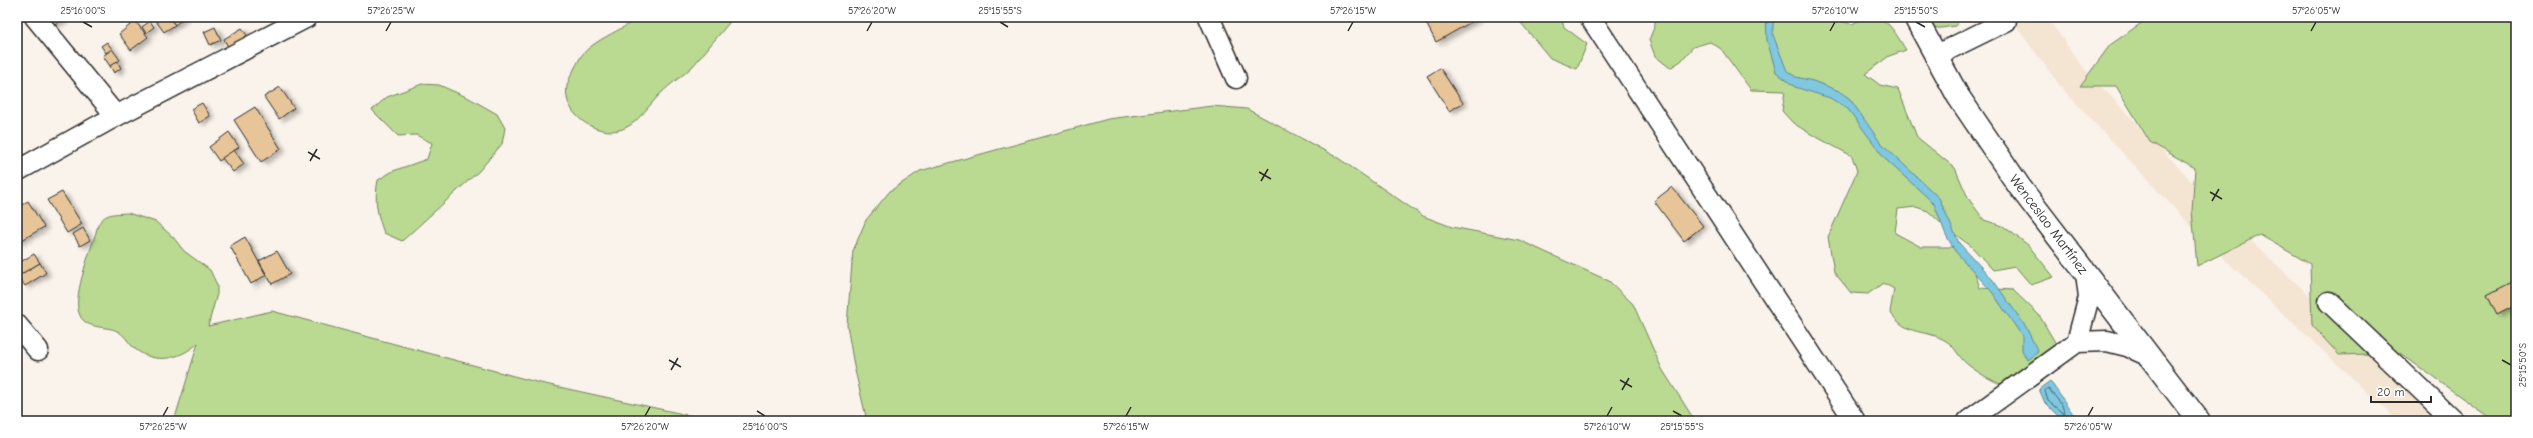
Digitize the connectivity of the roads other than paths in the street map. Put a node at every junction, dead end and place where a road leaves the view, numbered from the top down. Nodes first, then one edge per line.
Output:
1 (35, 17) edge
2 (307, 17) edge
3 (1209, 17) edge
4 (1590, 17) edge
5 (1915, 17) edge
6 (2006, 21) dead end
7 (1935, 56) junction
8 (1236, 78) dead end
9 (116, 116) junction
10 (17, 171) edge
11 (2086, 273) junction
12 (2329, 302) dead end
13 (17, 325) edge
14 (2077, 342) junction
15 (38, 350) dead end
16 (2149, 356) junction
17 (1855, 421) edge
18 (1968, 421) edge
19 (2199, 421) edge
20 (2454, 421) edge

1 - 9 street
2 - 9 street
3 - 8 street
4 - 17 street
5 - 7 main road, Wenceslao Martínez
6 - 7 street
7 - 11 main road, Wenceslao Martínez
9 - 10 street
11 - 14 street
11 - 16 main road, Wenceslao Martínez
12 - 20 street
13 - 15 street
14 - 16 street
14 - 18 street
16 - 19 main road, Wenceslao Martínez

